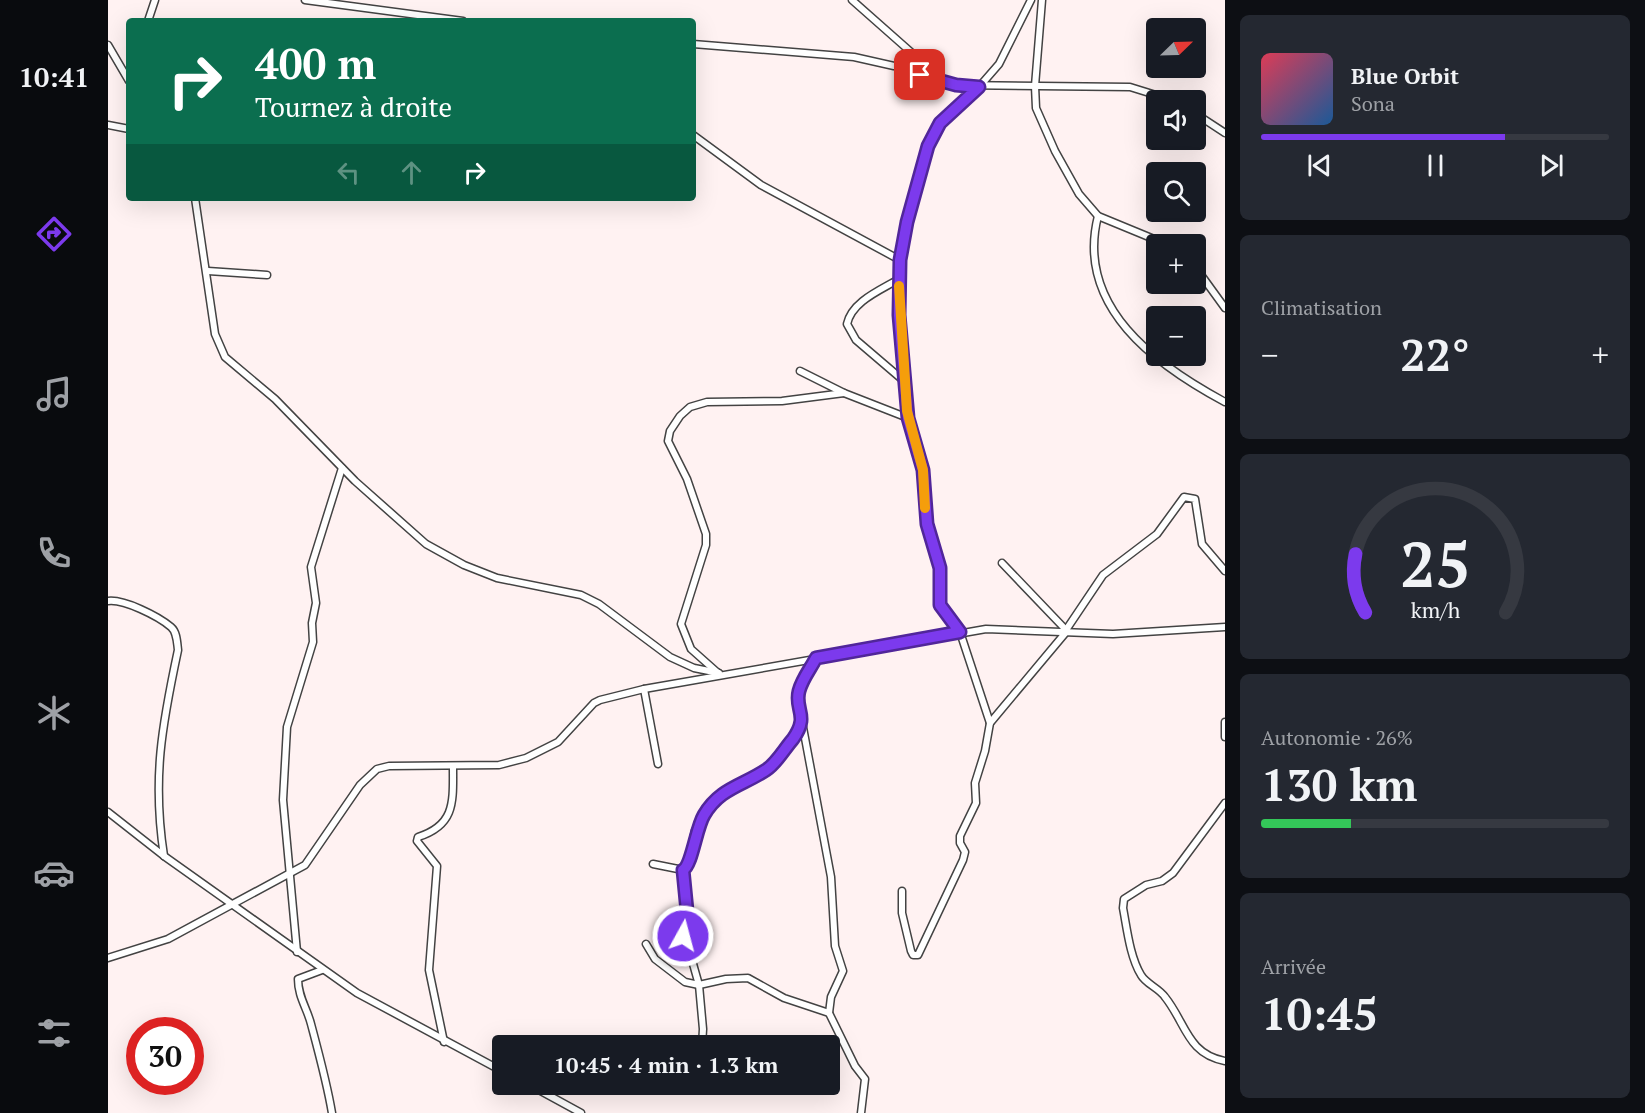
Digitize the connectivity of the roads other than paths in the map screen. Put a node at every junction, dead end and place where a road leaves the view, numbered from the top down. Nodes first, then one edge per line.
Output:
1 (154, 0) edge
2 (305, 0) edge
3 (852, 0) edge
4 (1031, 0) edge
5 (1042, 0) edge
6 (149, 18) edge
7 (440, 18) edge
8 (696, 44) edge
9 (108, 45) edge
10 (126, 76) edge
11 (933, 79) junction
12 (1035, 86) junction
13 (979, 87) junction
14 (1146, 92) edge
15 (1206, 121) edge
16 (108, 125) edge
17 (126, 128) edge
18 (1225, 133) edge
19 (696, 137) edge
20 (196, 201) edge
21 (1098, 216) junction
22 (1146, 236) edge
23 (900, 260) junction
24 (208, 270) junction
25 (267, 275) dead end
26 (900, 279) junction
27 (1206, 282) edge
28 (1225, 308) edge
29 (800, 371) dead end
30 (904, 382) junction
31 (844, 393) junction
32 (1225, 402) edge
33 (908, 418) junction
34 (342, 468) junction
35 (1002, 563) dead end
36 (1225, 571) edge
37 (108, 601) edge
38 (1225, 627) edge
39 (1066, 631) junction
40 (960, 632) junction
41 (816, 658) junction
42 (721, 674) junction
43 (644, 689) junction
44 (802, 721) junction
45 (1225, 722) edge
46 (990, 723) junction
47 (1225, 737) edge
48 (658, 764) dead end
49 (453, 766) junction
50 (1225, 803) edge
51 (108, 812) edge
52 (164, 856) junction
53 (653, 864) dead end
54 (683, 870) junction
55 (288, 875) junction
56 (902, 891) dead end
57 (233, 906) junction
58 (646, 945) dead end
59 (297, 952) junction
60 (108, 958) edge
61 (322, 970) junction
62 (699, 985) junction
63 (829, 1013) junction
64 (703, 1035) edge
65 (444, 1042) junction
66 (1225, 1061) edge
67 (492, 1066) edge
68 (548, 1095) edge
69 (332, 1113) edge
70 (582, 1113) edge
71 (861, 1113) edge

1 - 6 street
2 - 7 street
3 - 11 street
4 - 13 street
5 - 12 street
8 - 11 street
9 - 10 street
11 - 13 street
12 - 13 street
12 - 14 street
12 - 21 street
13 - 23 street
15 - 18 street
16 - 17 street
19 - 23 street
20 - 24 street
21 - 22 street
21 - 32 street
23 - 26 street
24 - 25 street
24 - 34 street
26 - 30 street
26 - 30 street
27 - 28 street
29 - 31 street
30 - 33 street
31 - 33 street
31 - 42 street
33 - 40 street
34 - 42 street
34 - 55 street
35 - 39 street
36 - 39 street
37 - 52 street
38 - 39 street
39 - 40 street
39 - 46 street
40 - 41 street
40 - 46 street
41 - 42 street
41 - 44 street
42 - 43 street
43 - 48 street
43 - 49 street
44 - 54 street
44 - 63 street
45 - 47 street
46 - 56 street
49 - 55 street
49 - 65 street
50 - 66 street
51 - 52 street
52 - 57 street
53 - 54 street
54 - 62 street
55 - 57 street
55 - 59 street
57 - 59 street
57 - 60 street
58 - 62 street
59 - 61 street
61 - 65 street
61 - 69 street
62 - 63 street
62 - 64 street
63 - 71 street
65 - 67 street
68 - 70 street

